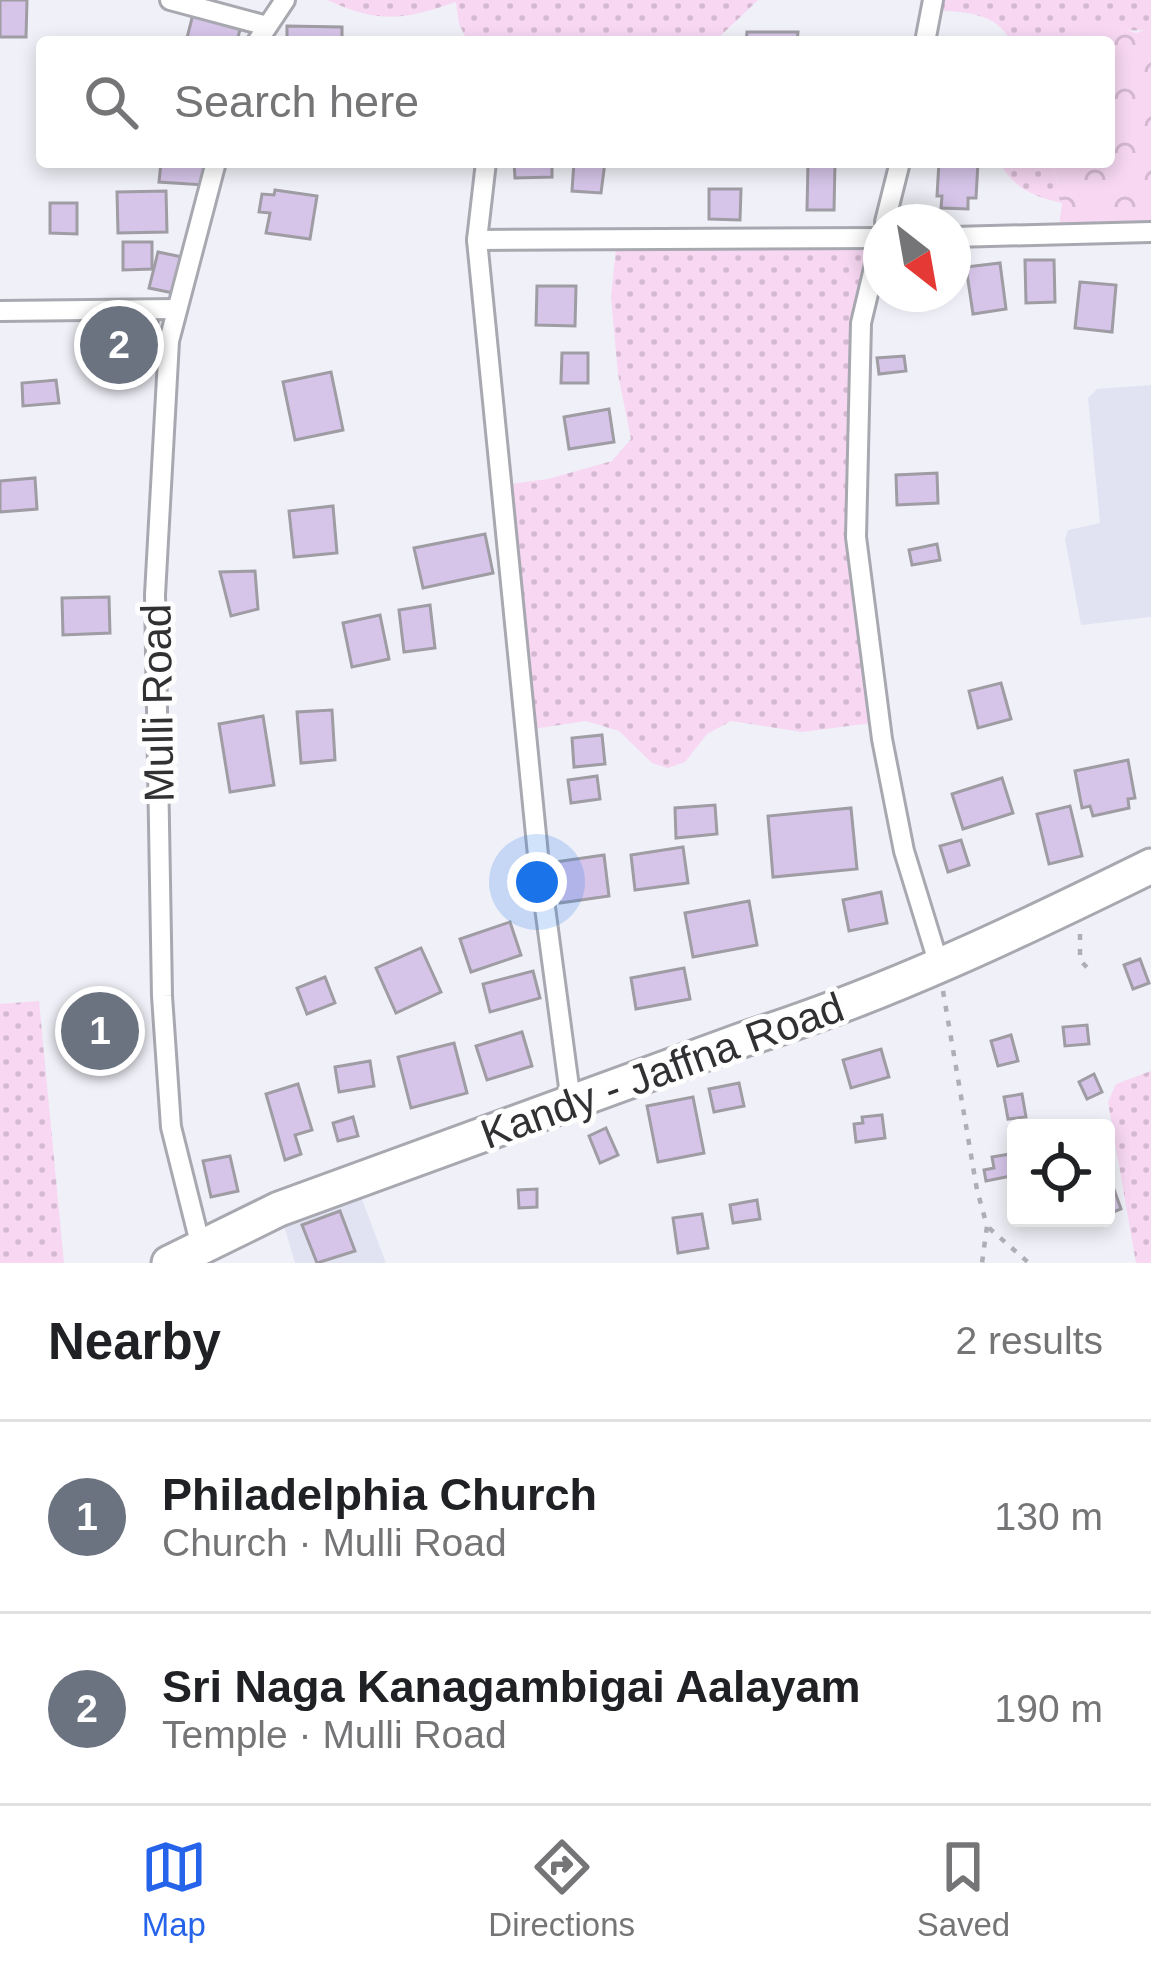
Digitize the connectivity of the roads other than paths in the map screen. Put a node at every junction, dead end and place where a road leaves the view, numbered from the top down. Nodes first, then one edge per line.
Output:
1 (170, 0) edge
2 (285, 0) edge
3 (933, 0) edge
4 (262, 34) edge
5 (926, 36) edge
6 (214, 168) edge
7 (485, 168) edge
8 (898, 168) edge
9 (890, 204) edge
10 (1151, 232) edge
11 (971, 237) edge
12 (863, 239) edge
13 (477, 240) junction
14 (177, 309) junction
15 (0, 311) edge
16 (864, 312) edge
17 (1151, 866) edge
18 (939, 965) junction
19 (571, 1102) junction
20 (201, 1247) junction
21 (169, 1263) edge

1 - 4 street
2 - 4 street
3 - 5 street
6 - 14 street, Mulli Road
7 - 13 street
8 - 9 street
10 - 11 street
12 - 13 street
13 - 19 street
14 - 15 street
14 - 20 street, Mulli Road
16 - 18 street
17 - 18 highway, Kandy - Jaffna Road
18 - 19 highway, Kandy - Jaffna Road
19 - 20 highway, Kandy - Jaffna Road
20 - 21 highway, Kandy - Jaffna Road

